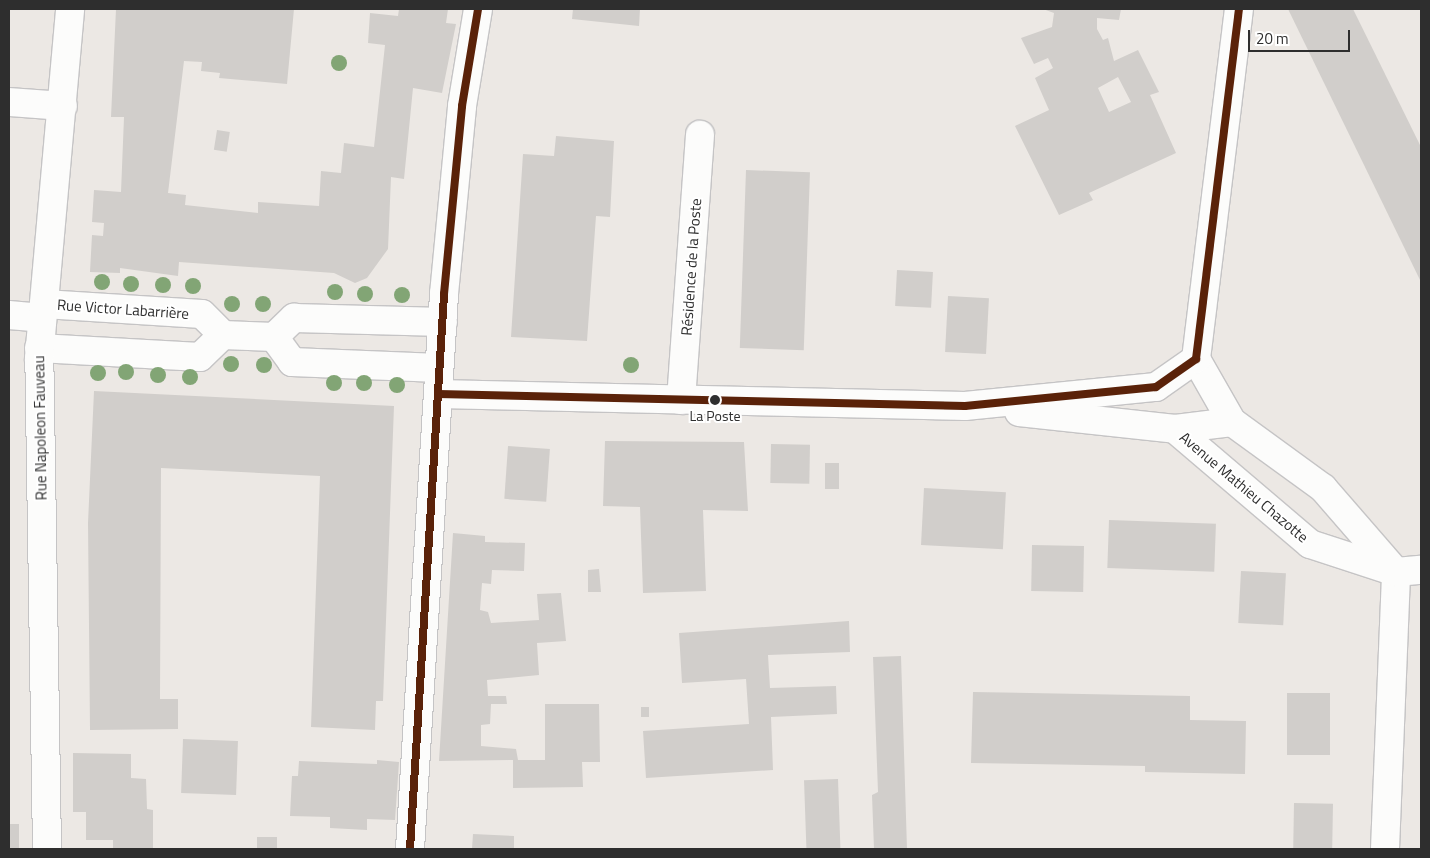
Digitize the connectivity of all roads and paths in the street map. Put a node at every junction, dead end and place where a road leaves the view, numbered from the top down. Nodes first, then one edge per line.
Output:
1 (70, 9) edge
2 (478, 9) edge
3 (1239, 9) edge
4 (9, 102) edge
5 (63, 106) junction
6 (700, 135) dead end
7 (43, 311) junction
8 (9, 315) edge
9 (442, 322) junction
10 (223, 335) junction
11 (274, 337) junction
12 (39, 348) junction
13 (1196, 359) junction
14 (439, 381) junction
15 (681, 400) junction
16 (965, 406) junction
17 (1232, 422) junction
18 (1175, 429) junction
19 (1408, 571) edge
20 (47, 849) edge
21 (410, 849) edge
22 (1385, 849) edge

1 - 5 street, Rue Napoleon Fauveau
2 - 9 street
3 - 13 street
4 - 5 street
5 - 7 street, Rue Napoleon Fauveau
6 - 15 street, Résidence de la Poste
7 - 8 street, Rue Victor Labarrière
7 - 10 street, Rue Victor Labarrière
7 - 12 street, Rue Napoleon Fauveau
9 - 11 street
9 - 14 street
10 - 11 street
10 - 12 street
11 - 14 street
12 - 20 street, Rue Napoleon Fauveau
13 - 16 street
13 - 17 street
14 - 15 street
14 - 21 street
15 - 16 street
16 - 18 street
17 - 18 street, Avenue Mathieu Chazotte
17 - 19 street
18 - 19 street, Avenue Mathieu Chazotte
19 - 22 street

